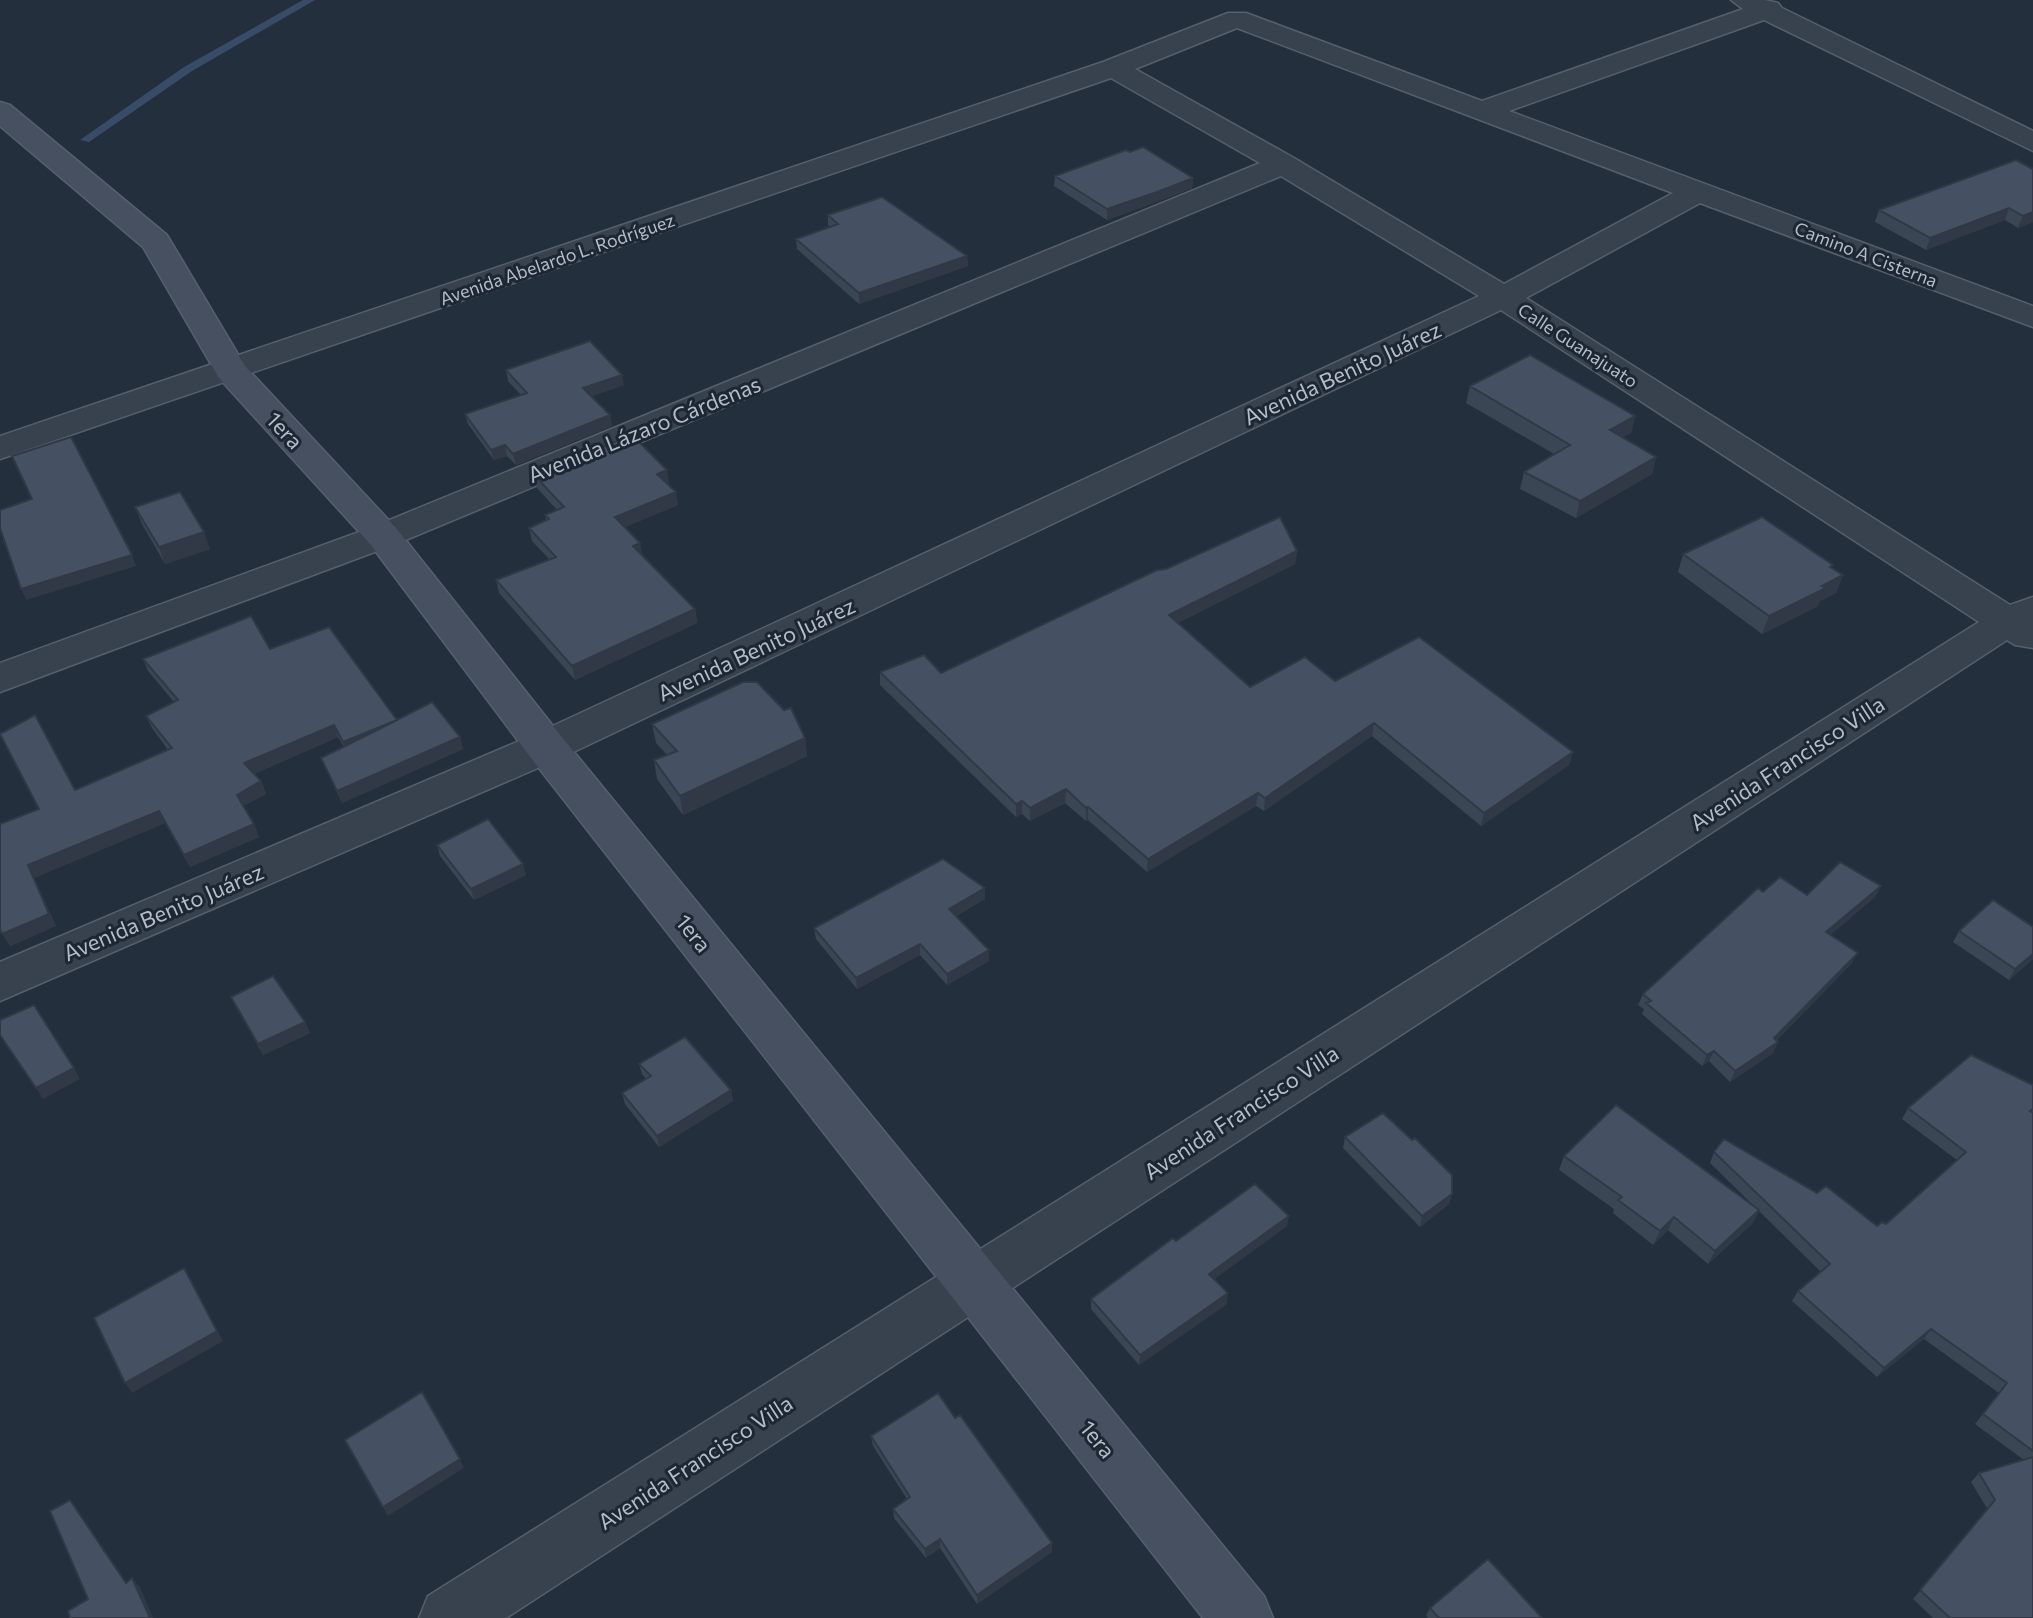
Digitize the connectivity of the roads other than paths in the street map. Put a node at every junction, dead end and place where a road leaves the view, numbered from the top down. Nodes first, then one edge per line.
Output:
1 (1203, 0) edge
2 (1757, 5) edge
3 (1237, 19) junction
4 (1113, 68) junction
5 (1484, 110) junction
6 (0, 111) edge
7 (2033, 142) edge
8 (1283, 164) junction
9 (1699, 191) junction
10 (1503, 297) junction
11 (2033, 317) edge
12 (231, 371) junction
13 (0, 448) edge
14 (383, 536) junction
15 (2024, 624) edge
16 (0, 678) edge
17 (546, 747) junction
18 (0, 982) edge
19 (973, 1284) junction
20 (450, 1618) edge
21 (1242, 1618) edge

1 - 3 street, Camino A Cisterna
2 - 5 street
2 - 7 street
3 - 4 street, Avenida Abelardo L. Rodríguez
3 - 5 street, Camino A Cisterna
4 - 8 street, Calle Guanajuato
4 - 12 street, Avenida Abelardo L. Rodríguez
5 - 9 street, Camino A Cisterna
6 - 12 main road, 1era
8 - 10 street, Calle Guanajuato
8 - 14 street, Avenida Lázaro Cárdenas
9 - 10 street, Avenida Benito Juárez
9 - 11 street, Camino A Cisterna
10 - 15 street, Calle Guanajuato
10 - 17 street, Avenida Benito Juárez
12 - 13 street, Avenida Abelardo L. Rodríguez
12 - 14 main road, 1era
14 - 16 street, Avenida Lázaro Cárdenas
14 - 17 main road, 1era
15 - 19 street, Avenida Francisco Villa
17 - 18 street, Avenida Benito Juárez
17 - 19 main road, 1era
19 - 20 street, Avenida Francisco Villa
19 - 21 main road, 1era

